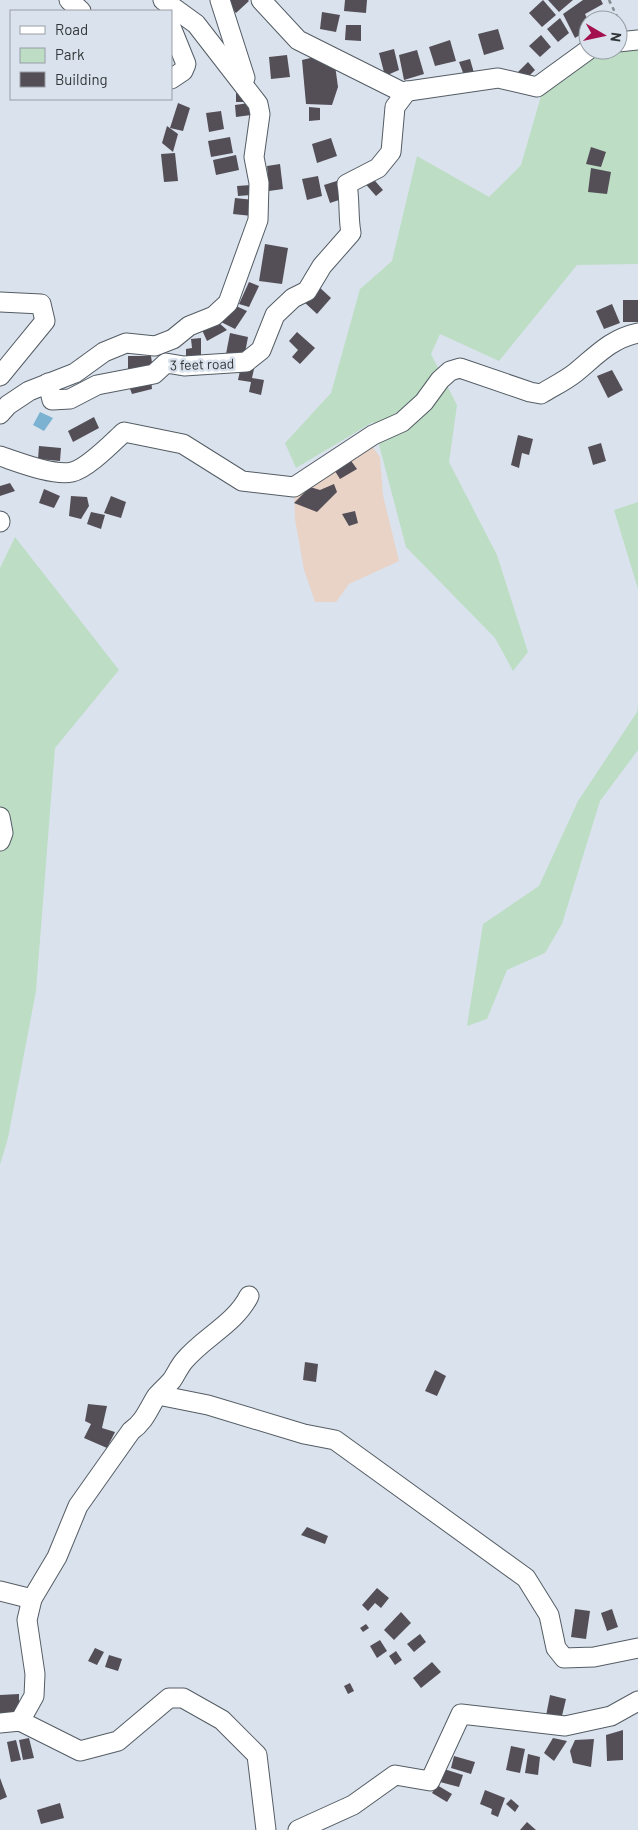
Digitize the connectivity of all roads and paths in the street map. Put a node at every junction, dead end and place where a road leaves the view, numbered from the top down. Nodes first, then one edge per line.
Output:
1 (69, 0) edge
2 (220, 0) edge
3 (261, 0) edge
4 (165, 5) edge
5 (80, 10) edge
6 (172, 29) edge
7 (578, 57) edge
8 (172, 78) edge
9 (248, 89) junction
10 (407, 91) junction
11 (0, 302) edge
12 (638, 333) edge
13 (0, 376) edge
14 (48, 383) junction
15 (0, 414) edge
16 (0, 456) edge
17 (0, 817) edge
18 (0, 841) edge
19 (250, 1296) dead end
20 (158, 1395) junction
21 (0, 1591) edge
22 (32, 1599) junction
23 (638, 1648) edge
24 (638, 1701) edge
25 (20, 1721) junction
26 (0, 1723) edge
27 (266, 1830) edge
28 (298, 1830) edge

1 - 5 street
2 - 9 street
3 - 10 street
4 - 9 street
6 - 8 street
7 - 10 street
9 - 14 street
10 - 14 street, 3 feet road
11 - 13 street
12 - 16 street
14 - 15 street
17 - 18 street
19 - 20 street
20 - 22 street
20 - 23 street
21 - 22 street
22 - 25 street
24 - 28 street
25 - 26 street
25 - 27 street

